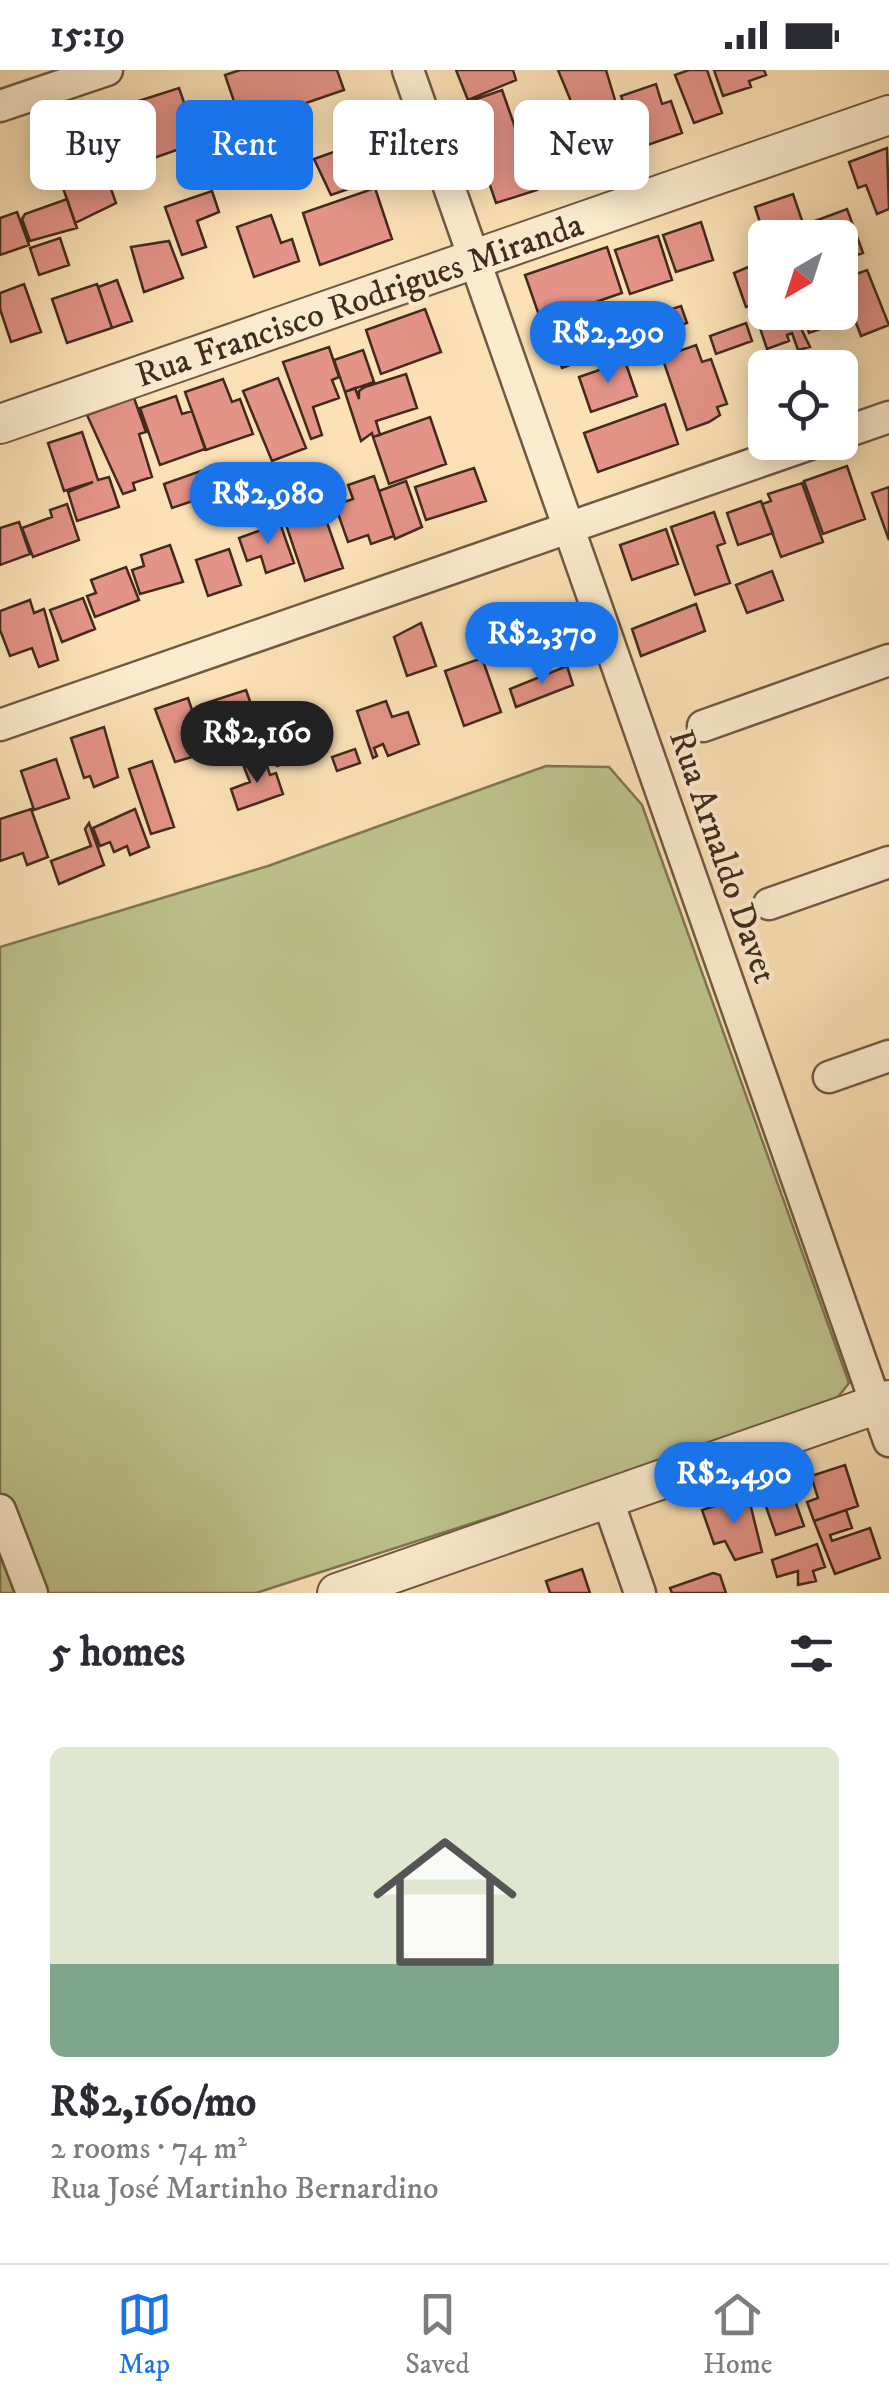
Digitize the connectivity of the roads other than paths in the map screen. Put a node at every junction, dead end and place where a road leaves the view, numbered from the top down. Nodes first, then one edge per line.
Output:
1 (106, 70) edge
2 (408, 70) edge
3 (0, 106) edge
4 (889, 115) edge
5 (474, 259) junction
6 (889, 417) edge
7 (0, 424) edge
8 (858, 428) edge
9 (764, 460) edge
10 (569, 528) junction
11 (889, 660) edge
12 (0, 725) edge
13 (704, 726) dead end
14 (889, 862) edge
15 (769, 904) dead end
16 (889, 1056) edge
17 (829, 1077) dead end
18 (883, 1402) edge
19 (889, 1440) edge
20 (607, 1498) junction
21 (0, 1510) edge
22 (32, 1593) edge
23 (337, 1593) edge
24 (640, 1593) edge

1 - 3 street
2 - 5 street, Rua Arnaldo Davet
4 - 5 street, Rua Francisco Rodrigues Miranda
5 - 7 street, Rua Francisco Rodrigues Miranda
5 - 10 street, Rua Arnaldo Davet
6 - 8 street
9 - 10 street
10 - 12 street
10 - 18 street, Rua Arnaldo Davet
11 - 13 street
14 - 15 street
16 - 17 street
18 - 19 street, Rua Arnaldo Davet
18 - 20 street
20 - 23 street
20 - 24 street
21 - 22 street

